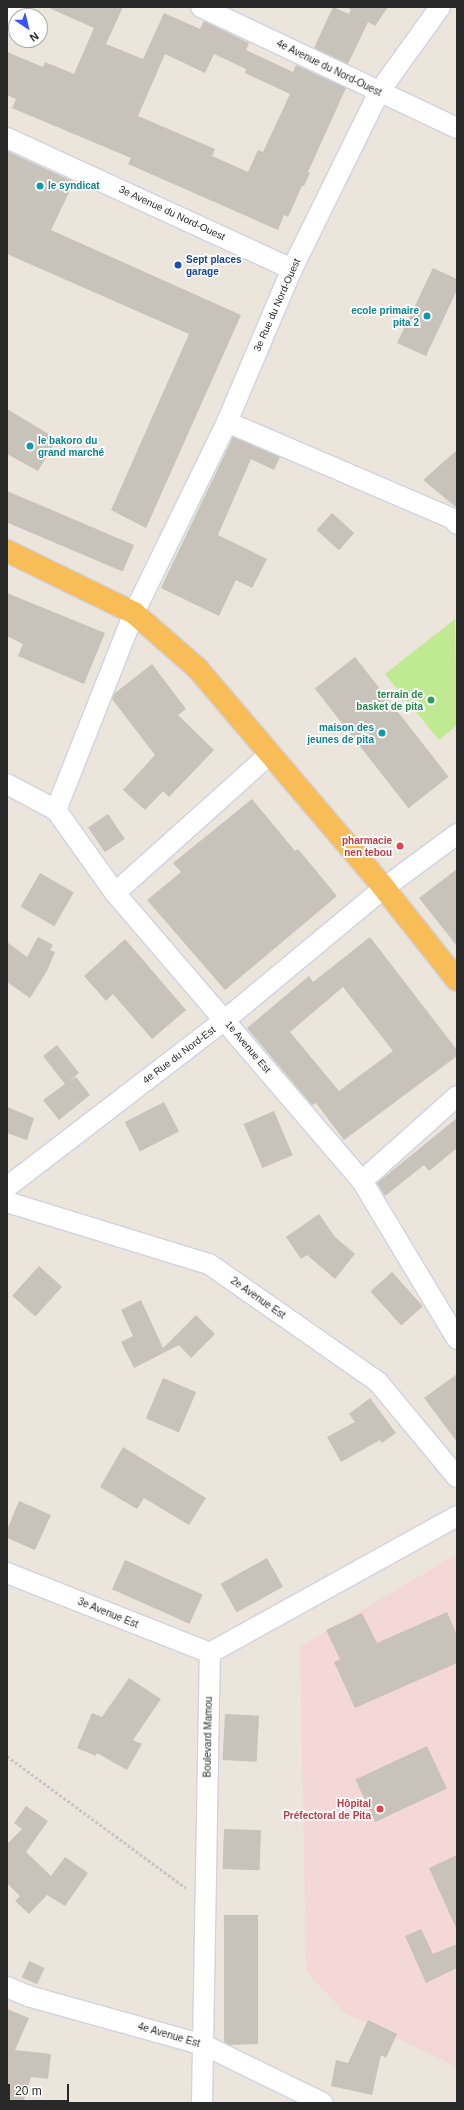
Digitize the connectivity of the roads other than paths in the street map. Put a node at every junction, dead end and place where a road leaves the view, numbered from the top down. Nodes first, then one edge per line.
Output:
1 (16, 7) edge
2 (440, 7) edge
3 (208, 8) edge
4 (7, 24) edge
5 (379, 92) junction
6 (457, 128) edge
7 (7, 138) edge
8 (292, 269) junction
9 (227, 422) junction
10 (457, 524) edge
11 (7, 551) edge
12 (134, 613) junction
13 (269, 755) junction
14 (7, 784) edge
15 (56, 810) junction
16 (457, 834) edge
17 (384, 888) junction
18 (115, 893) junction
19 (457, 980) edge
20 (225, 1020) junction
21 (457, 1096) edge
22 (362, 1181) junction
23 (7, 1187) edge
24 (7, 1202) edge
25 (447, 1310) edge
26 (457, 1338) edge
27 (457, 1477) edge
28 (457, 1516) edge
29 (7, 1572) edge
30 (210, 1653) junction
31 (7, 1987) edge
32 (204, 2045) junction
33 (202, 2103) edge
34 (323, 2103) edge

1 - 4 street
2 - 5 street, 3e Rue du Nord-Ouest
3 - 5 street, 4e Avenue du Nord-Ouest
5 - 6 street, 4e Avenue du Nord-Ouest
5 - 8 street, 3e Rue du Nord-Ouest
7 - 8 street, 3e Avenue du Nord-Ouest
8 - 9 street, 3e Rue du Nord-Ouest
9 - 10 street
9 - 12 street, 3e Rue du Nord-Ouest
11 - 12 highway
12 - 13 highway
12 - 15 street, 3e Rue du Nord-Ouest
13 - 17 highway
13 - 18 street
14 - 15 street, 1e Avenue Est
15 - 18 street, 1e Avenue Est
16 - 17 street, 4e Rue du Nord-Est
17 - 19 highway
17 - 20 street, 4e Rue du Nord-Est
18 - 20 street, 1e Avenue Est
20 - 22 street, 1e Avenue Est
20 - 23 street, 4e Rue du Nord-Est
21 - 22 street
22 - 25 street, 1e Avenue Est
24 - 27 street, 2e Avenue Est
25 - 26 street, 1e Avenue Est
28 - 30 street
29 - 30 street, 3e Avenue Est
30 - 32 street, Boulevard Mamou
31 - 32 street, 4e Avenue Est
32 - 33 street, Boulevard Mamou
32 - 34 street, 4e Avenue Est

